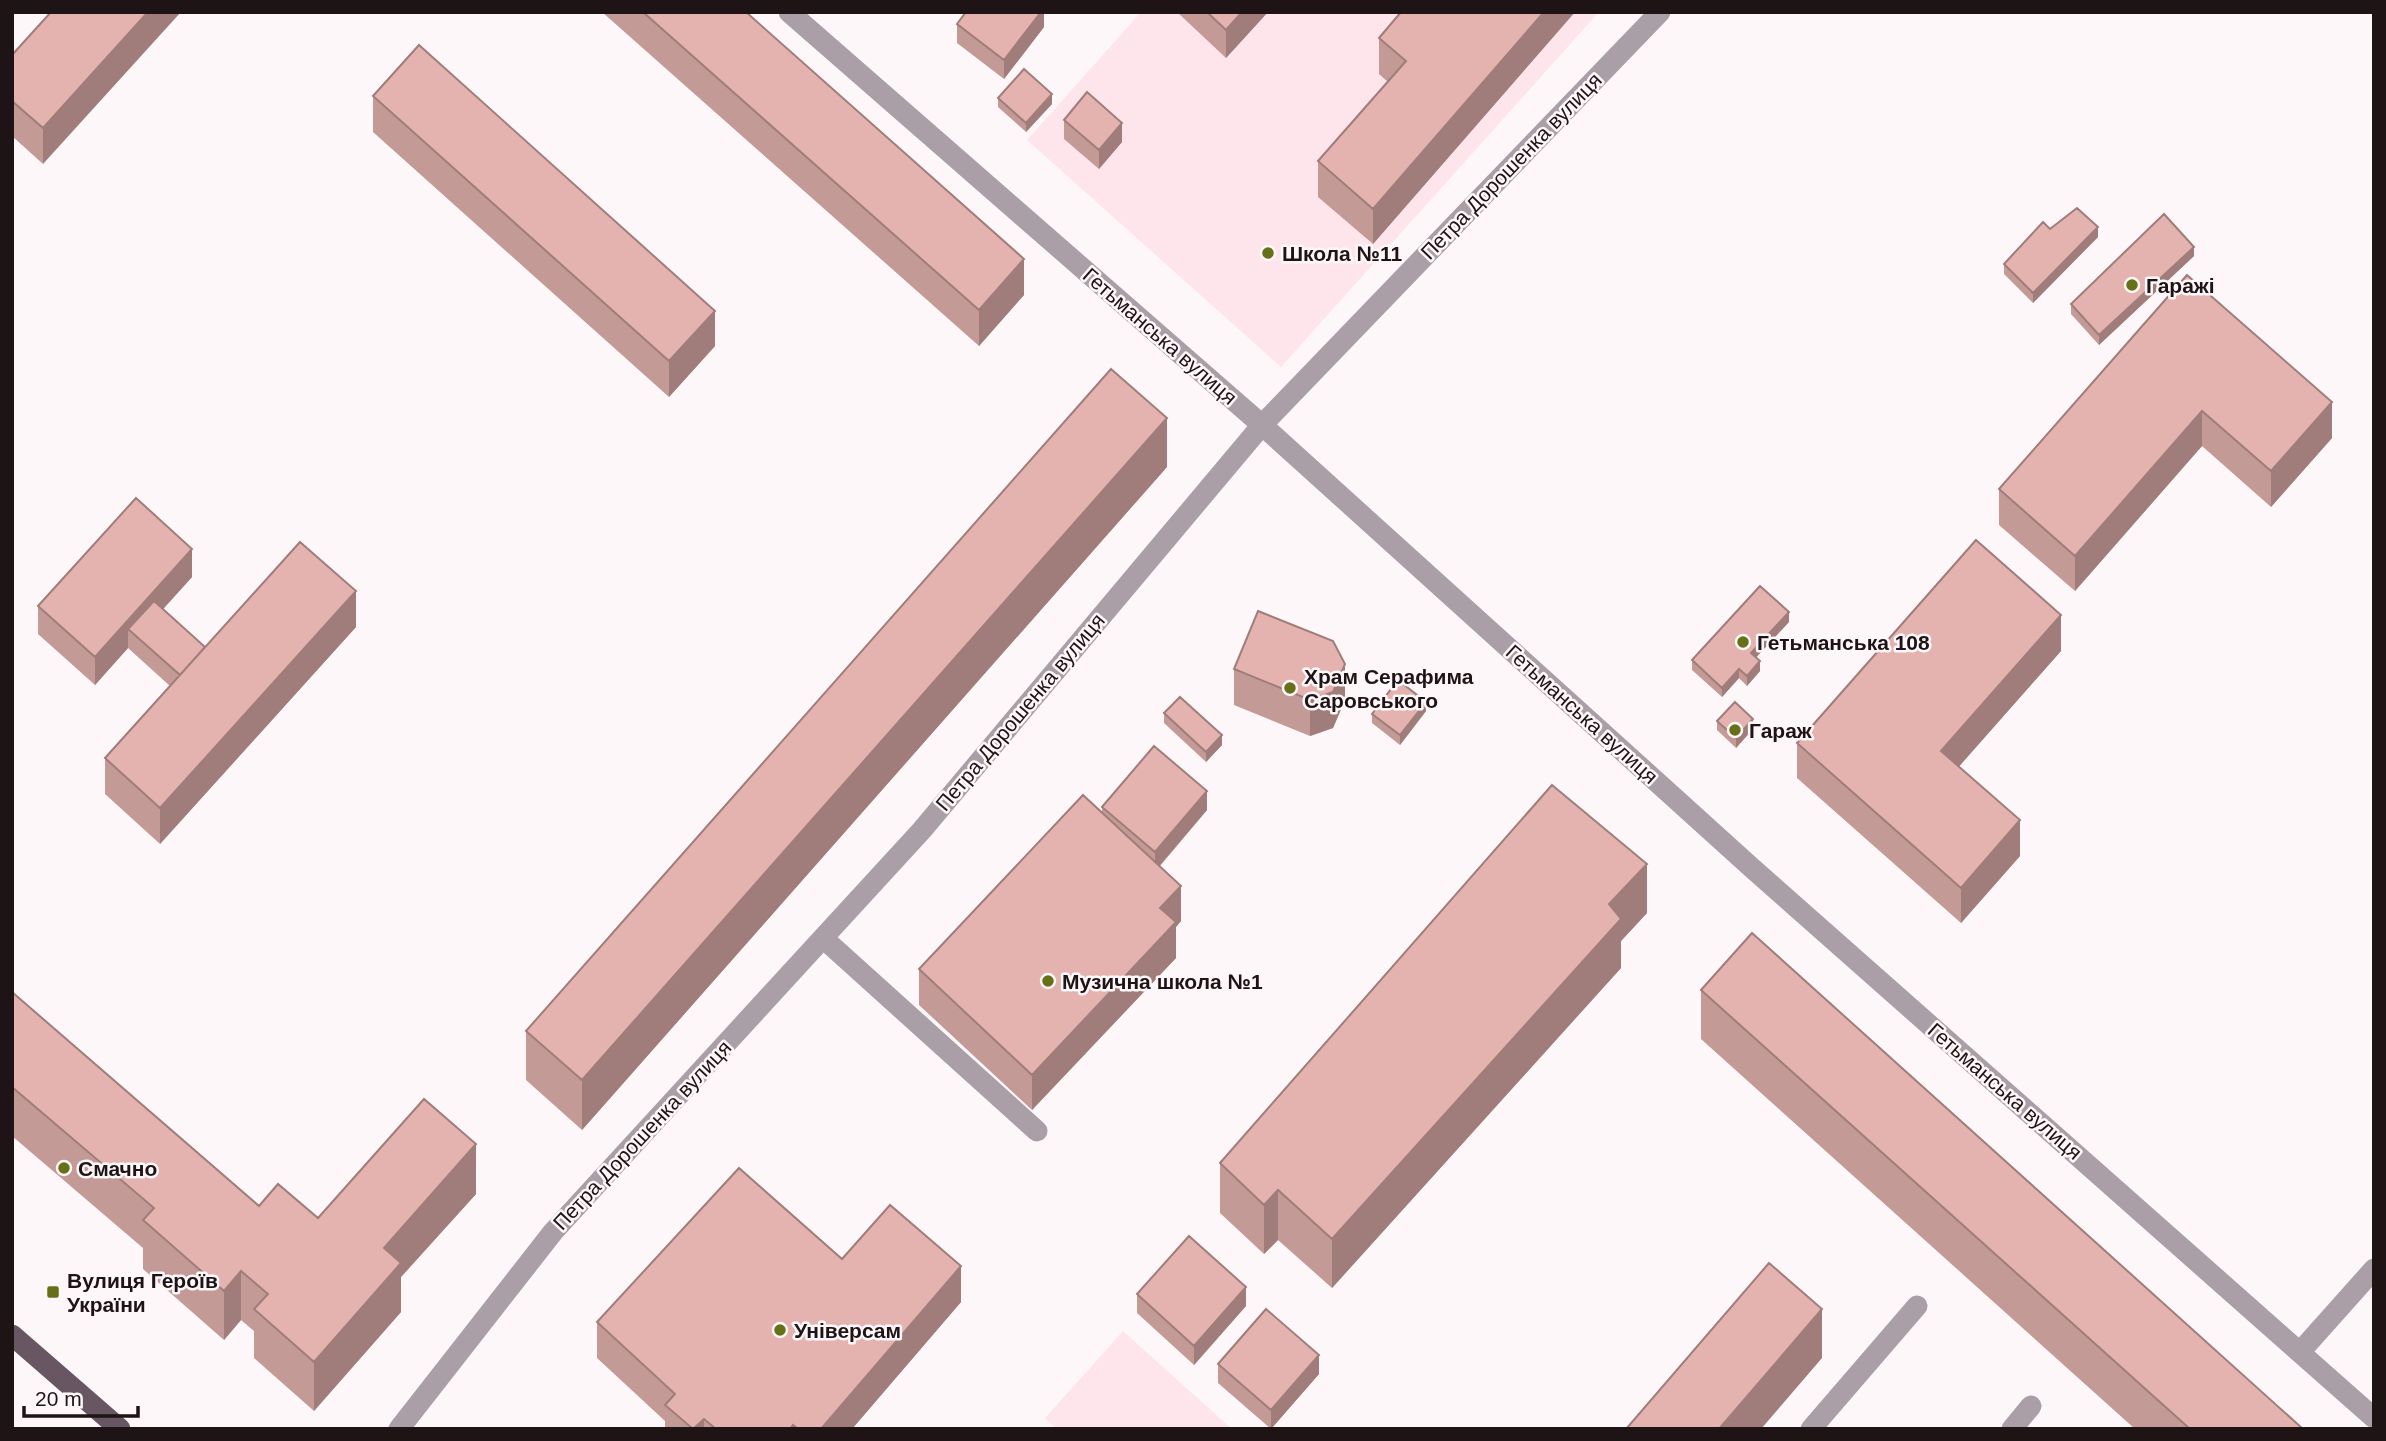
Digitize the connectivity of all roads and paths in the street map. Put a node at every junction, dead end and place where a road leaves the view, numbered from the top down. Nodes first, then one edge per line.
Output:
1 (789, 12) edge
2 (1660, 12) edge
3 (1262, 425) junction
4 (824, 937) junction
5 (1037, 1131) dead end
6 (2374, 1269) edge
7 (1917, 1306) dead end
8 (12, 1335) edge
9 (2300, 1352) junction
10 (2031, 1406) dead end
11 (2374, 1418) edge
12 (120, 1429) edge
13 (399, 1429) edge
14 (1811, 1429) edge
15 (2012, 1429) edge

1 - 3 street, Гетьманська вулиця
2 - 3 street, Петра Дорошенка вулиця
3 - 4 street, Петра Дорошенка вулиця
3 - 9 street, Гетьманська вулиця
4 - 5 street
4 - 13 street, Петра Дорошенка вулиця
6 - 9 street
7 - 14 street
8 - 12 main road
9 - 11 street, Гетьманська вулиця
10 - 15 street

